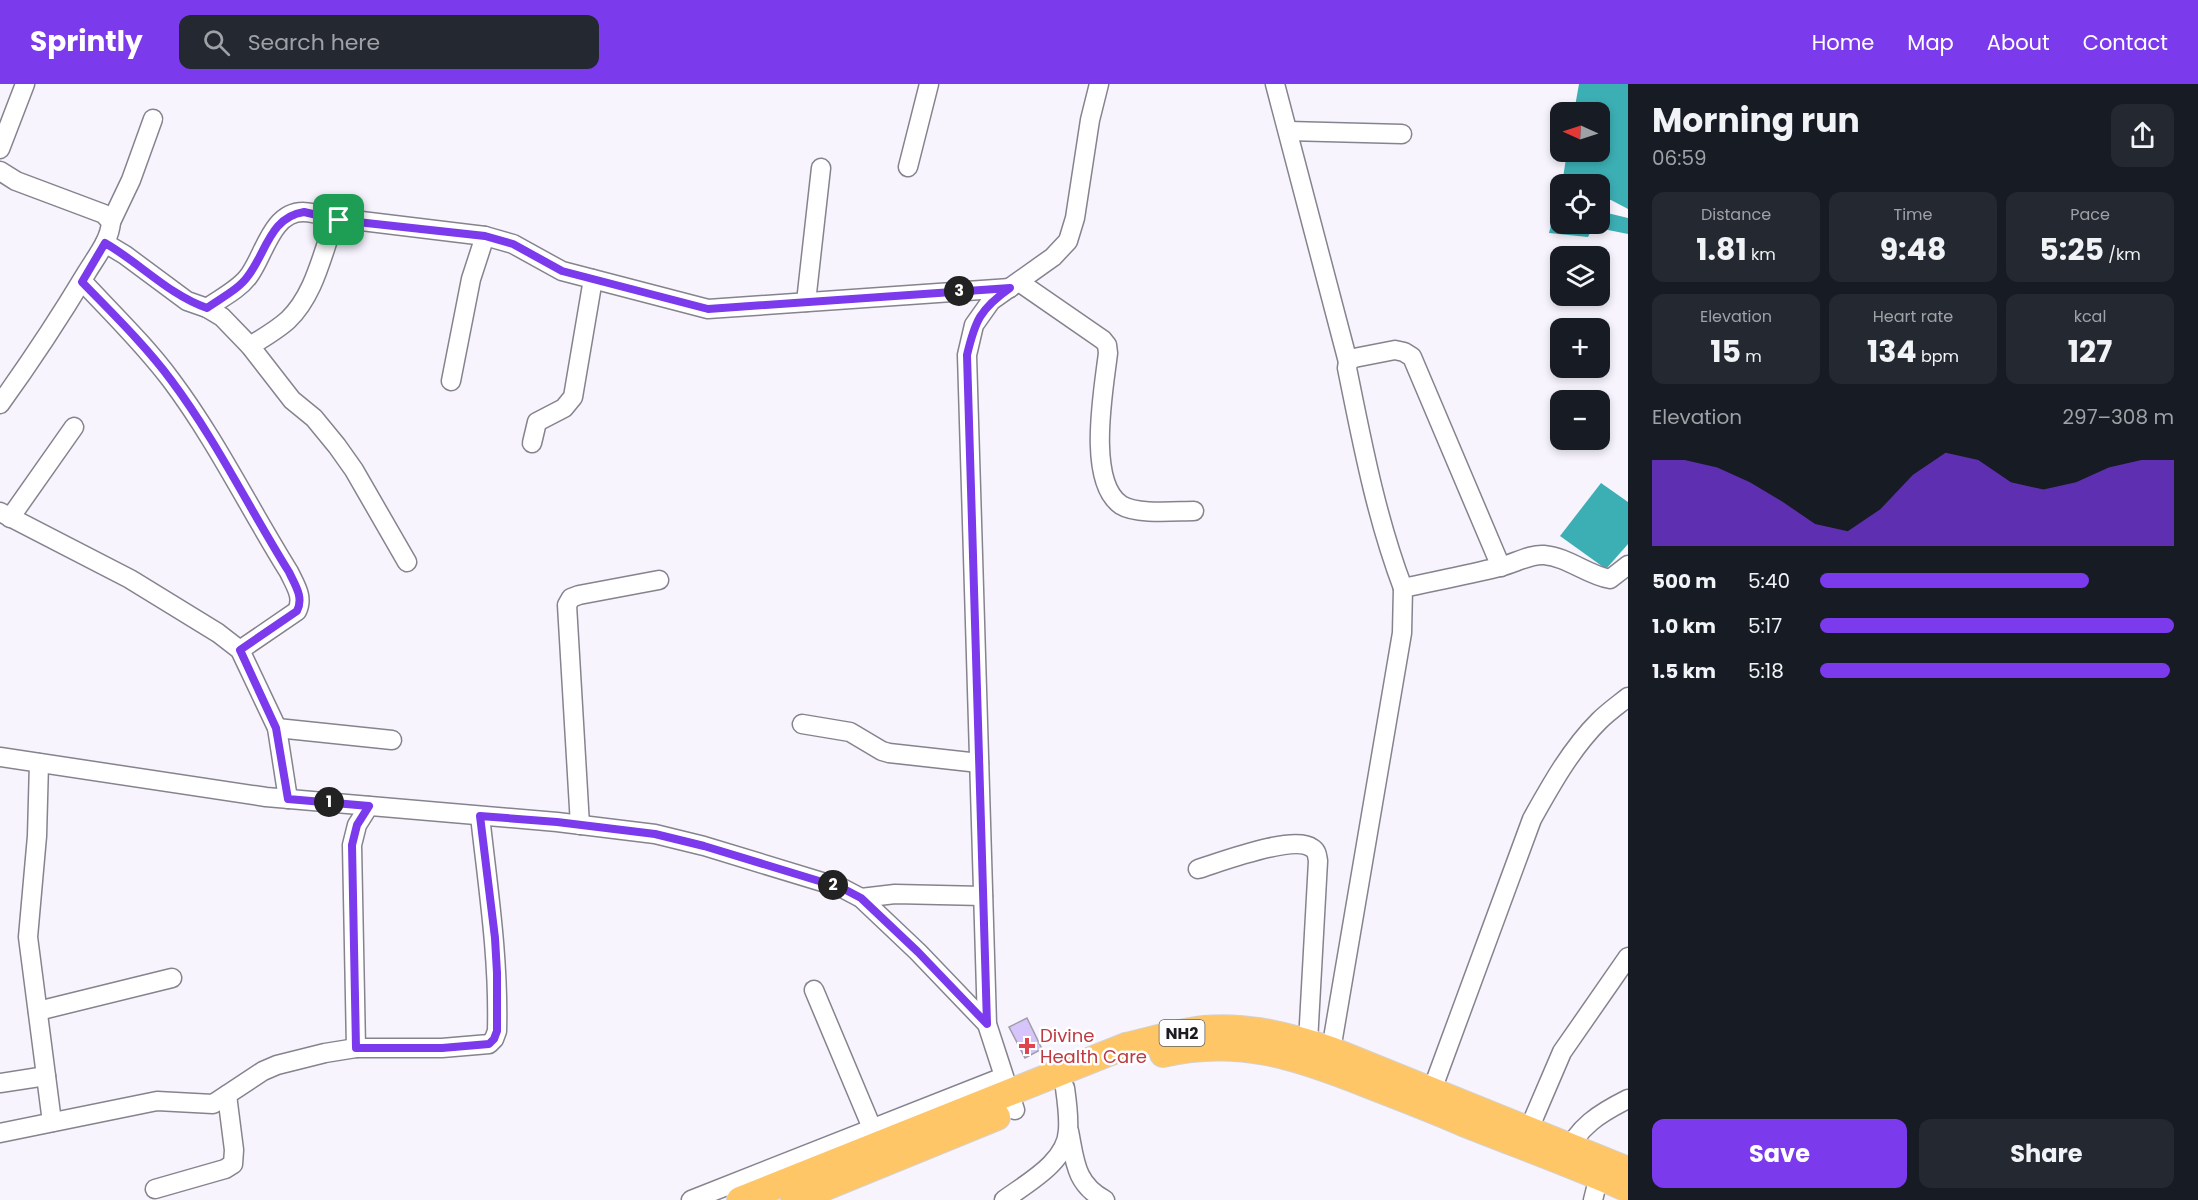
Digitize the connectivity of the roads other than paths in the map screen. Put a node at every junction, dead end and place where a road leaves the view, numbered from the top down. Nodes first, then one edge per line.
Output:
1 (25, 84) edge
2 (929, 84) edge
3 (1099, 84) edge
4 (1275, 84) edge
5 (153, 119) dead end
6 (1288, 131) junction
7 (1402, 134) dead end
8 (0, 149) edge
9 (908, 167) dead end
10 (821, 168) dead end
11 (0, 171) edge
12 (339, 220) junction
13 (111, 222) junction
14 (485, 236) junction
15 (105, 243) junction
16 (593, 279) junction
17 (82, 282) junction
18 (1014, 285) junction
19 (806, 302) junction
20 (207, 308) junction
21 (250, 346) junction
22 (1348, 362) junction
23 (451, 381) dead end
24 (0, 404) edge
25 (74, 427) dead end
26 (532, 443) dead end
27 (1194, 511) dead end
28 (5, 515) edge
29 (407, 562) dead end
30 (1628, 565) edge
31 (1501, 567) junction
32 (658, 579) dead end
33 (1403, 588) junction
34 (240, 650) junction
35 (1628, 697) edge
36 (802, 724) dead end
37 (276, 728) junction
38 (392, 740) dead end
39 (0, 757) edge
40 (39, 763) junction
41 (979, 763) junction
42 (288, 799) junction
43 (369, 806) junction
44 (480, 816) junction
45 (580, 825) junction
46 (1198, 869) dead end
47 (983, 896) junction
48 (861, 898) junction
49 (1628, 957) edge
50 (172, 978) dead end
51 (814, 990) dead end
52 (38, 1011) junction
53 (987, 1024) junction
54 (1319, 1046) junction
55 (356, 1048) junction
56 (46, 1076) junction
57 (0, 1083) edge
58 (1065, 1089) junction
59 (1009, 1094) junction
60 (227, 1095) junction
61 (1429, 1099) junction
62 (1628, 1100) edge
63 (52, 1122) junction
64 (872, 1128) junction
65 (1529, 1129) junction
66 (1068, 1130) junction
67 (0, 1133) edge
68 (1566, 1154) junction
69 (1628, 1170) edge
70 (1596, 1188) edge
71 (155, 1189) dead end
72 (1628, 1189) edge
73 (691, 1200) edge
74 (740, 1200) edge
75 (794, 1200) edge
76 (1004, 1200) edge
77 (1104, 1200) edge

1 - 8 street
2 - 9 street
3 - 18 street
4 - 6 street
5 - 13 street
6 - 7 street
6 - 22 street
10 - 19 street
11 - 13 street
12 - 14 street
12 - 20 street
12 - 21 street
13 - 15 street
14 - 16 street
14 - 23 street
15 - 17 street
15 - 20 street
16 - 19 street
16 - 26 street
17 - 24 street
17 - 34 street
18 - 19 street
18 - 27 street
18 - 41 street
20 - 21 street
21 - 29 street
22 - 31 street
22 - 33 street
25 - 28 street
28 - 34 street
30 - 31 street
31 - 33 street
32 - 45 street
33 - 54 street
34 - 37 street
35 - 61 street
36 - 41 street
37 - 38 street
37 - 42 street
39 - 40 street
40 - 42 street
40 - 52 street
41 - 47 street
42 - 43 street
43 - 44 street
43 - 55 street
44 - 45 street
44 - 55 street
45 - 48 street
46 - 54 street
47 - 48 street
47 - 53 street
48 - 53 street
49 - 65 street
50 - 52 street
51 - 64 street
52 - 56 street
53 - 59 street
54 - 59 highway, NH2
54 - 61 highway, NH2
55 - 60 street
56 - 57 street
56 - 63 street
58 - 59 highway, NH2
58 - 61 highway, NH2
58 - 66 street
59 - 64 street
59 - 74 highway, NH2
59 - 75 highway, NH2
60 - 63 street
60 - 71 street
61 - 65 highway, NH2
61 - 68 highway, NH2
62 - 68 street
63 - 67 street
64 - 73 street
65 - 68 highway, NH2
66 - 76 street
66 - 77 street
68 - 69 highway, NH2
68 - 70 highway, NH2
70 - 72 highway, NH2

